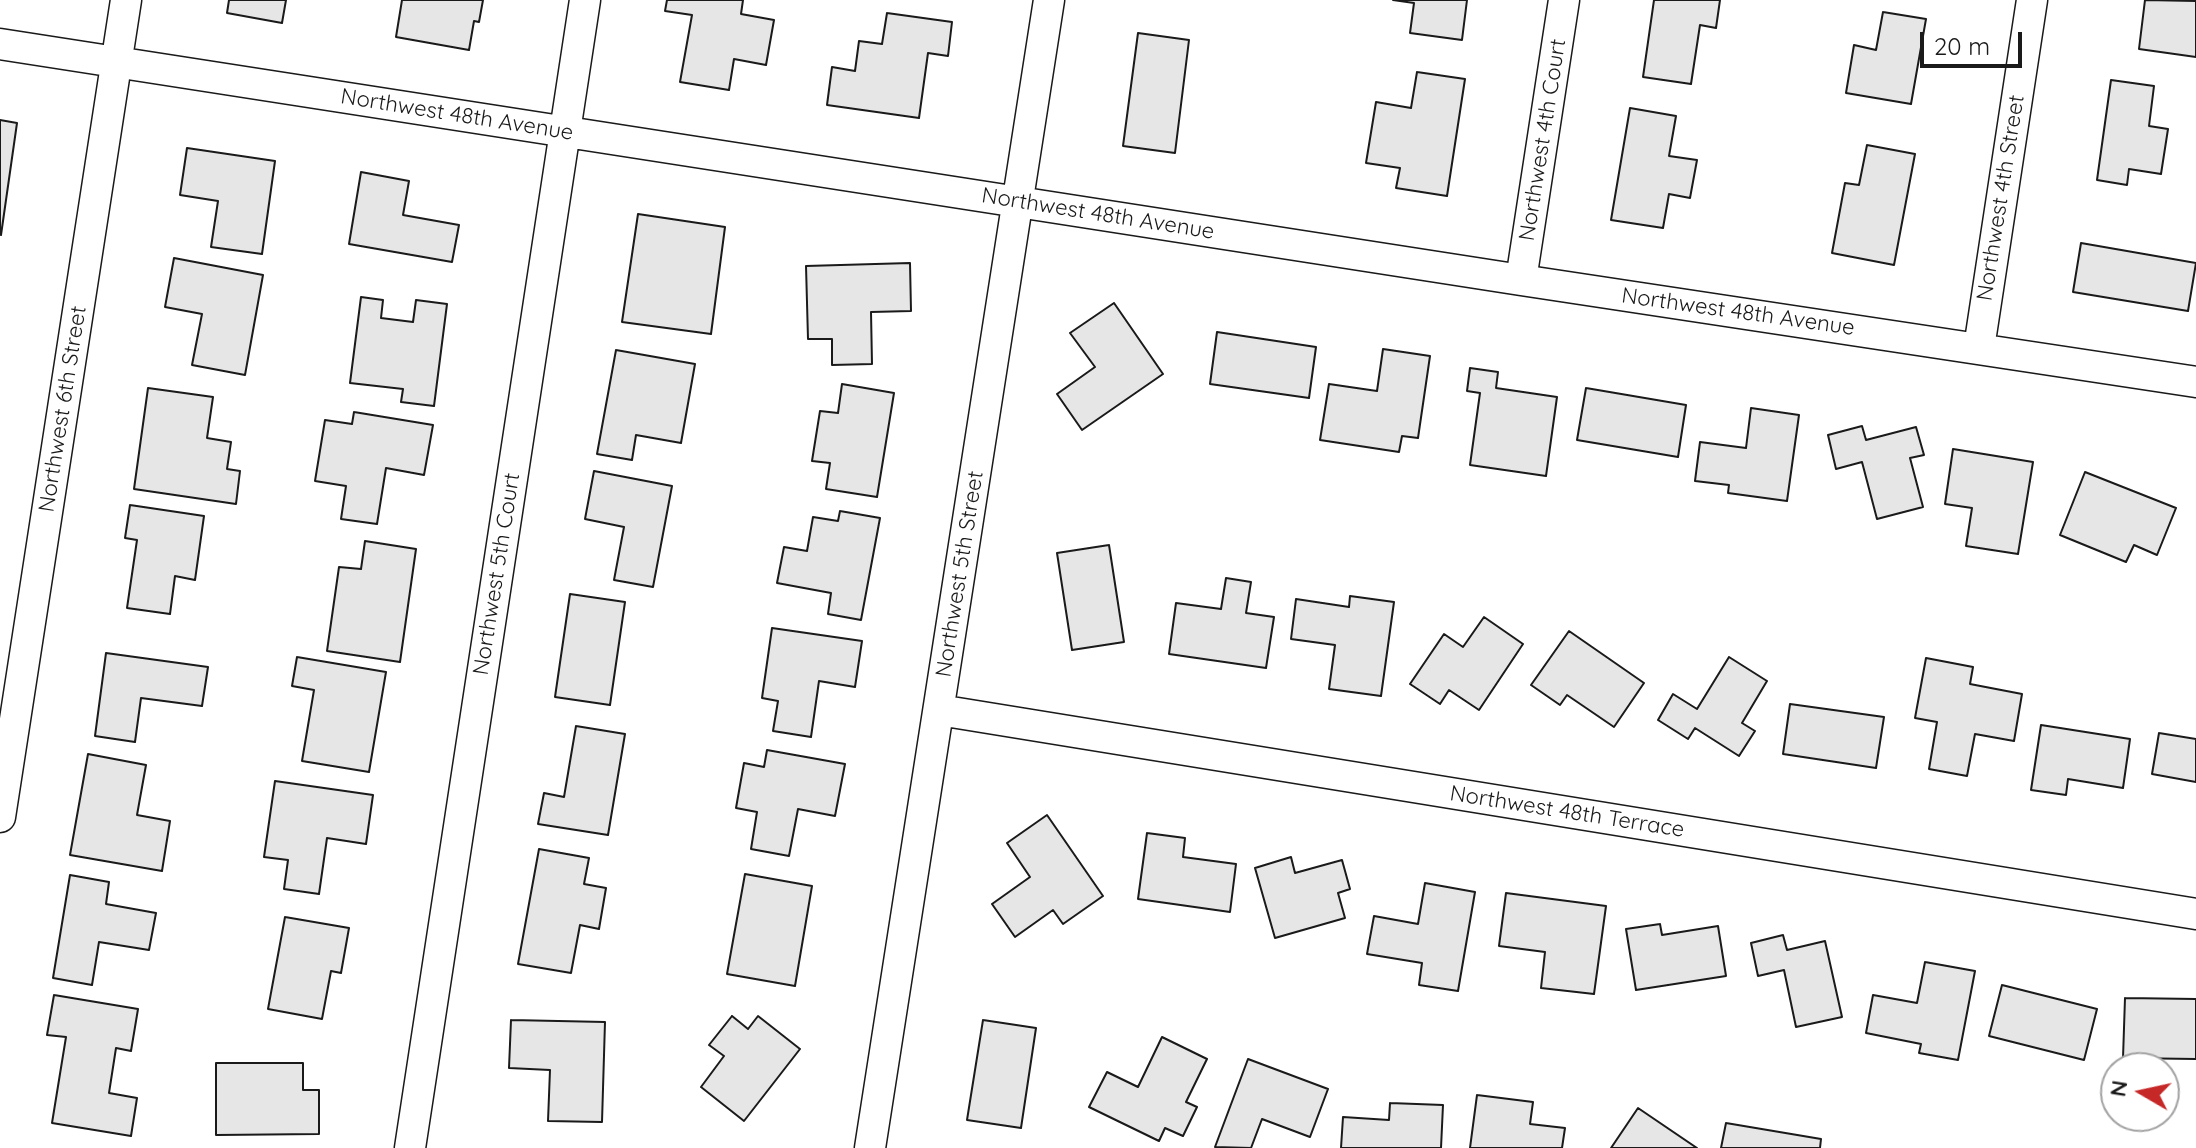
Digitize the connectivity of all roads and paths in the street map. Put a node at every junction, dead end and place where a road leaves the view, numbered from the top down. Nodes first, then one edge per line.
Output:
1 (126, 0) edge
2 (585, 0) edge
3 (1049, 0) edge
4 (1564, 0) edge
5 (2032, 0) edge
6 (0, 44) edge
7 (116, 62) junction
8 (564, 132) junction
9 (1018, 201) junction
10 (1521, 280) junction
11 (1979, 348) junction
12 (2196, 382) edge
13 (939, 710) junction
14 (0, 817) edge
15 (2196, 914) edge
16 (410, 1148) edge
17 (870, 1148) edge

1 - 7 street, Northwest 6th Street
2 - 8 street, Northwest 5th Court
3 - 9 street, Northwest 5th Street
4 - 10 street, Northwest 4th Court
5 - 11 street, Northwest 4th Street
6 - 7 street, Northwest 48th Avenue
7 - 8 street, Northwest 48th Avenue
7 - 14 street, Northwest 6th Street
8 - 9 street, Northwest 48th Avenue
8 - 16 street, Northwest 5th Court
9 - 10 street, Northwest 48th Avenue
9 - 13 street, Northwest 5th Street
10 - 11 street, Northwest 48th Avenue
11 - 12 street, Northwest 48th Avenue
13 - 15 street, Northwest 48th Terrace
13 - 17 street, Northwest 5th Street

